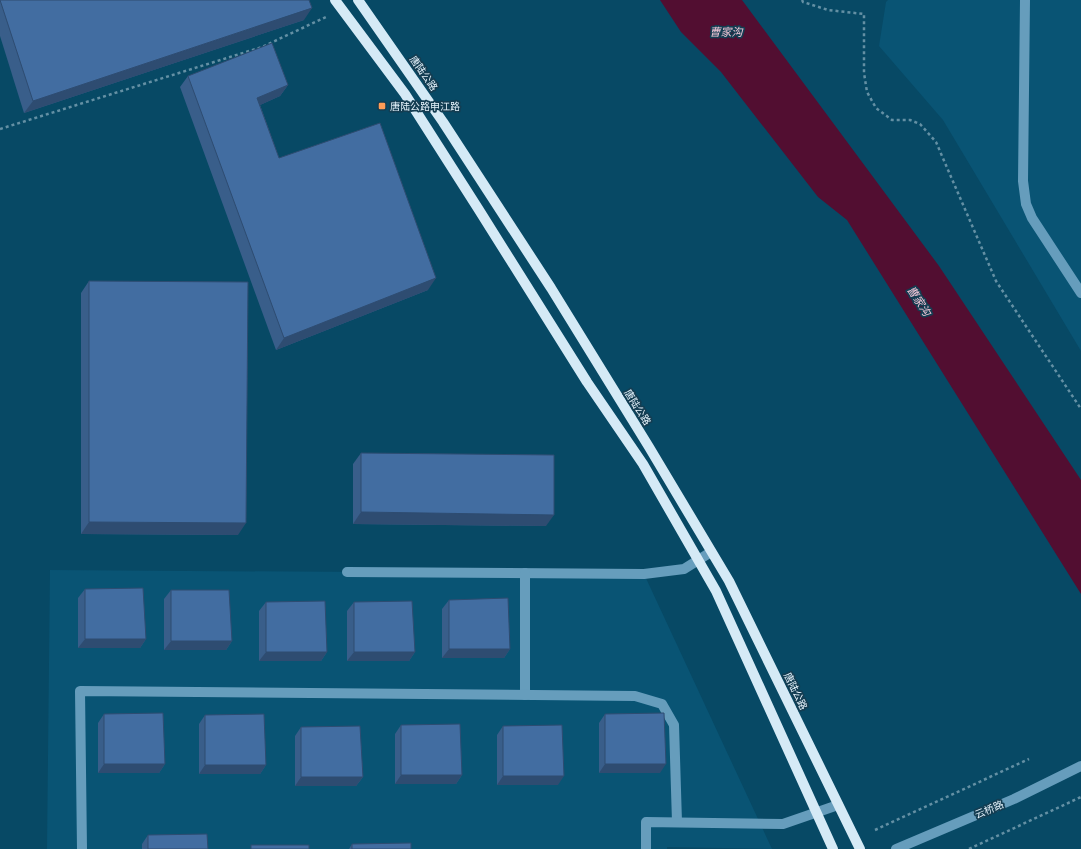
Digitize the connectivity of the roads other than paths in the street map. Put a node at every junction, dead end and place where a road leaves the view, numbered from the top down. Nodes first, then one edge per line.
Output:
1 (335, 0) edge
2 (358, 0) edge
3 (1024, 0) edge
4 (1081, 293) edge
5 (711, 552) junction
6 (699, 560) junction
7 (347, 572) dead end
8 (525, 573) junction
9 (525, 695) junction
10 (1081, 766) edge
11 (838, 805) junction
12 (816, 813) junction
13 (677, 822) junction
14 (82, 849) edge
15 (646, 849) edge
16 (833, 849) edge
17 (860, 849) edge
18 (896, 849) edge

1 - 6 main road
2 - 5 main road, 唐陆公路
3 - 4 street
5 - 6 street
5 - 11 main road, 唐陆公路
6 - 8 street
6 - 12 main road
7 - 8 street
8 - 9 street
9 - 13 street
9 - 14 street
10 - 18 street, 云桥路
11 - 12 street
11 - 17 main road, 唐陆公路
12 - 13 street
12 - 16 main road
13 - 15 street

